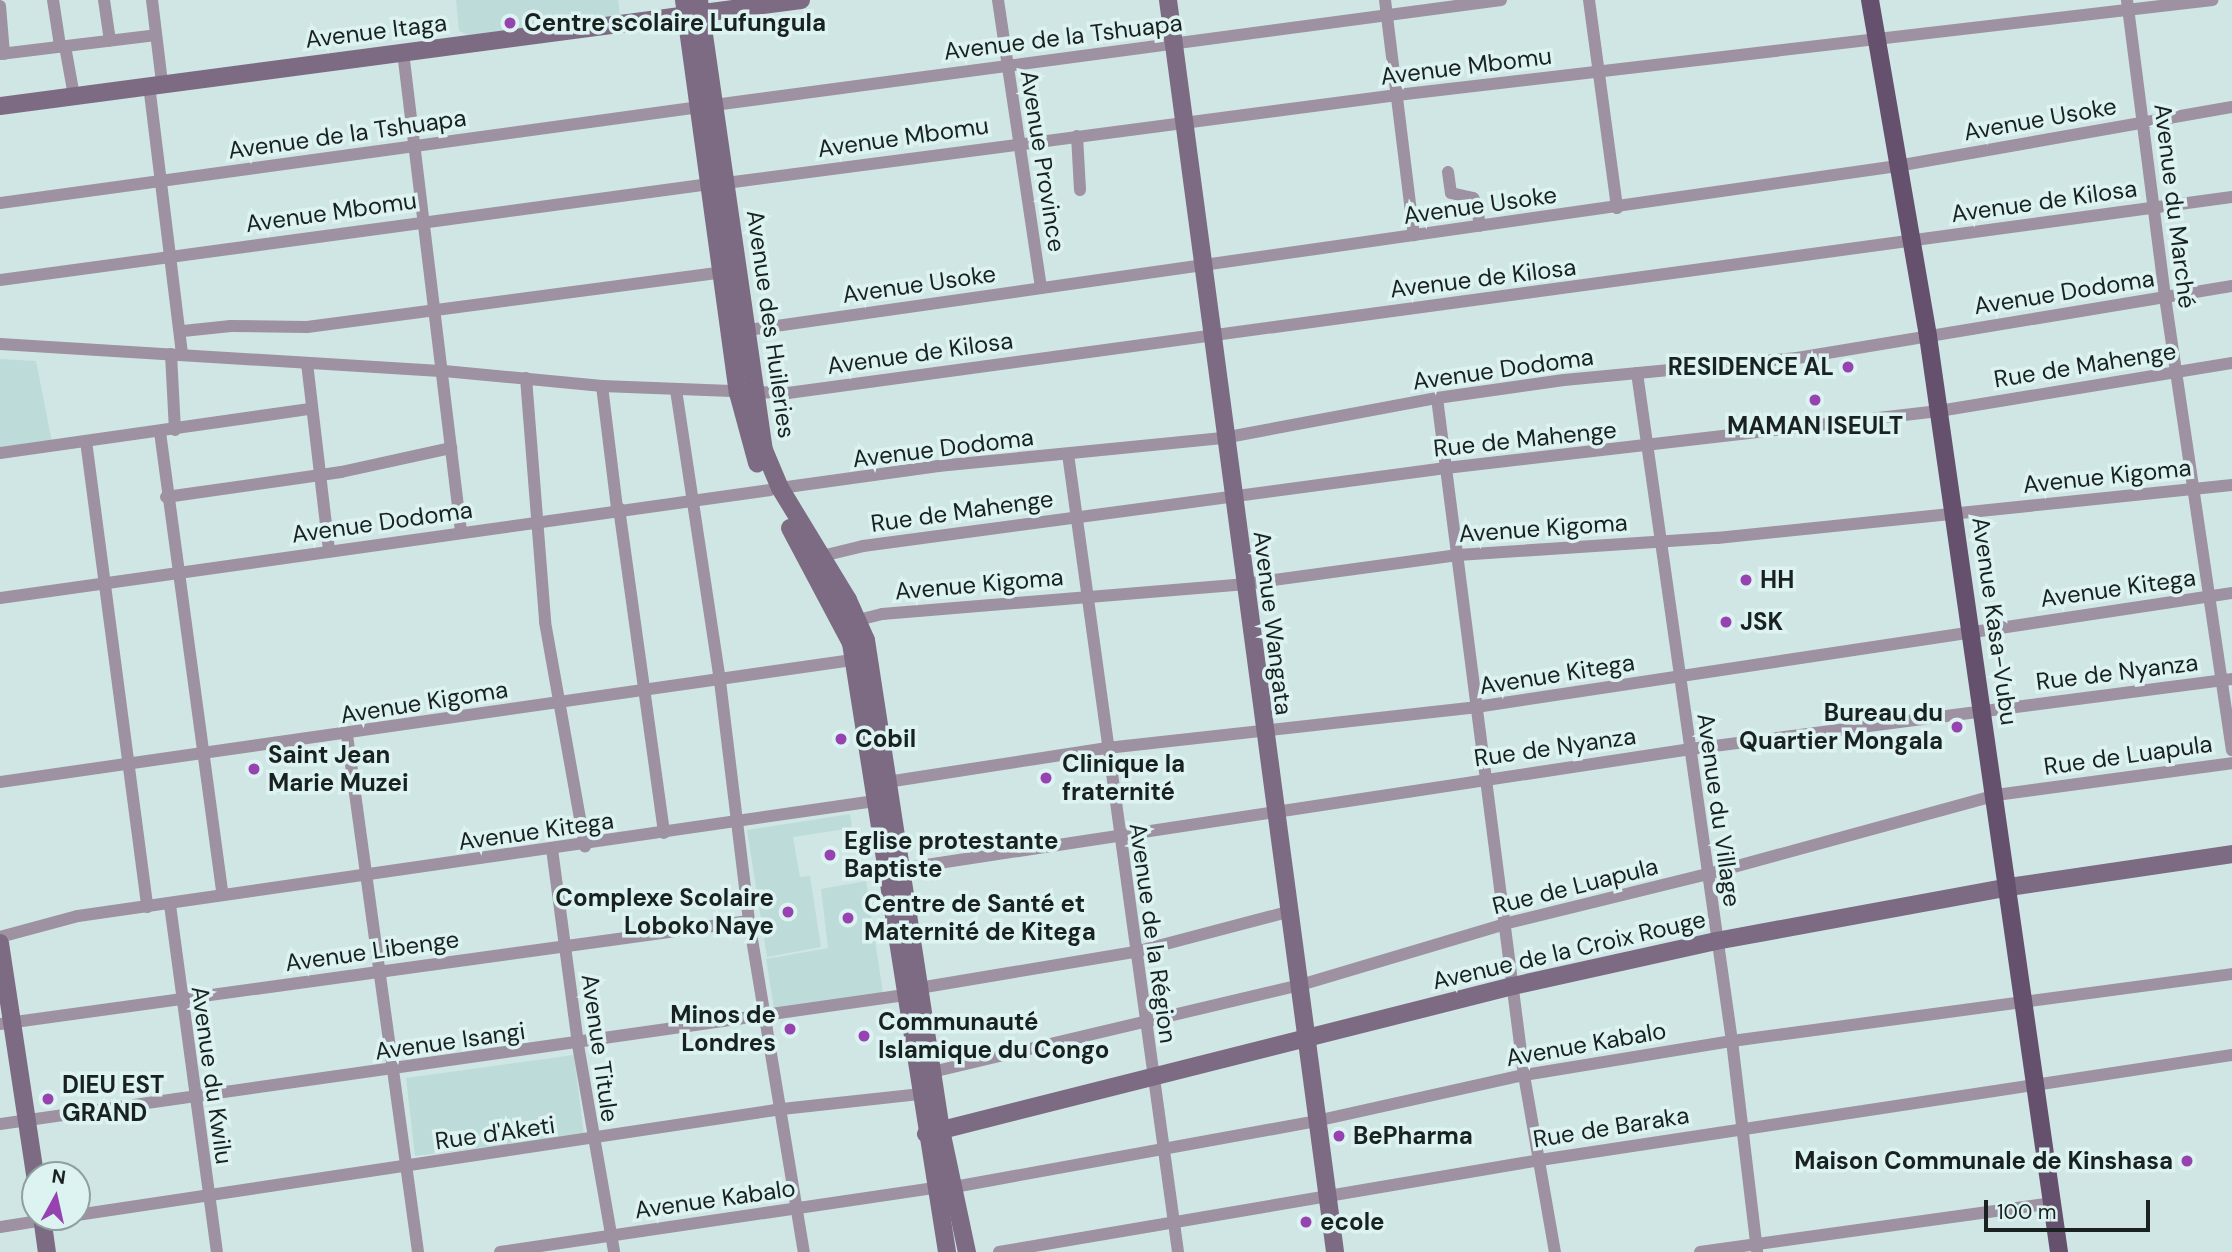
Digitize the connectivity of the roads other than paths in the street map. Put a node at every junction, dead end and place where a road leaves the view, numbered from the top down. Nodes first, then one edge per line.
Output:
1 (53, 0) edge
2 (104, 0) edge
3 (152, 0) edge
4 (801, 0) edge
5 (998, 0) edge
6 (1168, 0) edge
7 (1385, 0) edge
8 (1501, 0) edge
9 (1589, 0) edge
10 (1870, 0) edge
11 (2212, 0) edge
12 (0, 6) edge
13 (2128, 6) edge
14 (693, 7) edge
15 (1387, 14) junction
16 (156, 36) junction
17 (1875, 39) junction
18 (110, 41) junction
19 (1173, 44) junction
20 (63, 46) junction
21 (402, 52) junction
22 (2, 54) edge
23 (1007, 64) junction
24 (1600, 71) junction
25 (155, 84) junction
26 (1397, 95) junction
27 (74, 96) junction
28 (0, 106) edge
29 (706, 106) junction
30 (2232, 107) edge
31 (2143, 122) junction
32 (1184, 123) junction
33 (1077, 136) junction
34 (1017, 143) junction
35 (416, 146) junction
36 (1897, 166) junction
37 (1448, 172) dead end
38 (162, 180) junction
39 (718, 184) junction
40 (1080, 190) dead end
41 (2232, 197) edge
42 (0, 202) edge
43 (2153, 207) junction
44 (1617, 208) junction
45 (426, 220) junction
46 (1480, 226) junction
47 (1414, 235) junction
48 (1909, 241) junction
49 (173, 256) junction
50 (1201, 267) junction
51 (722, 272) junction
52 (0, 279) edge
53 (2232, 286) edge
54 (1041, 287) junction
55 (2165, 297) junction
56 (438, 311) junction
57 (183, 331) junction
58 (740, 331) junction
59 (1927, 336) junction
60 (1210, 338) junction
61 (0, 344) edge
62 (177, 354) junction
63 (307, 363) junction
64 (2232, 363) edge
65 (444, 371) junction
66 (2176, 371) junction
67 (1637, 373) junction
68 (526, 378) junction
69 (602, 386) junction
70 (676, 390) junction
71 (745, 393) junction
72 (1437, 398) junction
73 (310, 409) junction
74 (1938, 411) junction
75 (175, 430) junction
76 (160, 432) junction
77 (1223, 438) junction
78 (86, 441) junction
79 (1649, 447) junction
80 (451, 448) junction
81 (0, 453) edge
82 (1068, 454) junction
83 (1446, 468) junction
84 (319, 474) junction
85 (2232, 485) edge
86 (775, 489) junction
87 (2195, 489) junction
88 (166, 497) junction
89 (1232, 498) junction
90 (691, 500) junction
91 (618, 508) junction
92 (1954, 512) junction
93 (1076, 517) junction
94 (534, 522) junction
95 (461, 531) junction
96 (1663, 541) junction
97 (329, 551) junction
98 (1458, 555) junction
99 (822, 556) junction
100 (177, 572) junction
101 (105, 582) junction
102 (1244, 584) junction
103 (2232, 593) edge
104 (1087, 596) junction
105 (2208, 597) junction
106 (0, 598) edge
107 (858, 620) junction
108 (1971, 631) junction
109 (862, 659) junction
110 (1680, 676) junction
111 (2226, 680) edge
112 (720, 681) junction
113 (644, 692) junction
114 (558, 702) junction
115 (1476, 707) junction
116 (1983, 709) junction
117 (1262, 733) junction
118 (347, 735) junction
119 (1107, 748) junction
120 (1691, 748) junction
121 (2232, 750) edge
122 (204, 754) junction
123 (2232, 763) edge
124 (130, 765) junction
125 (1489, 778) junction
126 (0, 782) edge
127 (887, 782) junction
128 (1996, 795) junction
129 (875, 801) junction
130 (1273, 813) junction
131 (738, 822) junction
132 (664, 833) junction
133 (1117, 836) junction
134 (585, 846) junction
135 (552, 849) junction
136 (2232, 854) edge
137 (893, 870) junction
138 (1708, 874) junction
139 (367, 876) junction
140 (2009, 887) junction
141 (223, 895) junction
142 (170, 905) junction
143 (147, 907) junction
144 (1287, 912) junction
145 (749, 922) junction
146 (1508, 923) junction
147 (0, 937) edge
148 (1716, 941) junction
149 (0, 943) edge
150 (564, 947) junction
151 (1135, 952) junction
152 (381, 970) junction
153 (2232, 974) edge
154 (1297, 986) junction
155 (1513, 986) junction
156 (912, 992) junction
157 (179, 999) junction
158 (2025, 1003) junction
159 (764, 1018) junction
160 (1143, 1022) junction
161 (6, 1023) edge
162 (1304, 1041) junction
163 (1732, 1041) junction
164 (578, 1045) junction
165 (2232, 1055) edge
166 (396, 1069) junction
167 (932, 1072) junction
168 (1524, 1075) junction
169 (1153, 1078) junction
170 (2037, 1082) junction
171 (919, 1094) junction
172 (194, 1098) junction
173 (782, 1109) junction
174 (27, 1121) junction
175 (1316, 1121) junction
176 (0, 1125) edge
177 (1741, 1128) junction
178 (934, 1132) junction
179 (593, 1140) junction
180 (1164, 1149) junction
181 (1540, 1160) junction
182 (33, 1161) edge
183 (408, 1166) junction
184 (945, 1188) junction
185 (208, 1193) junction
186 (1328, 1196) junction
187 (2052, 1203) junction
188 (798, 1209) junction
189 (91, 1213) edge
190 (1174, 1221) junction
191 (21, 1223) edge
192 (0, 1227) edge
193 (44, 1231) edge
194 (611, 1234) junction
195 (1757, 1248) edge
196 (47, 1252) edge
197 (217, 1252) edge
198 (418, 1252) edge
199 (500, 1252) edge
200 (614, 1252) edge
201 (804, 1252) edge
202 (947, 1252) edge
203 (967, 1252) edge
204 (999, 1252) edge
205 (1178, 1252) edge
206 (1335, 1252) edge
207 (1555, 1252) edge
208 (1700, 1252) edge
209 (2059, 1252) edge

1 - 20 street
2 - 18 street
3 - 16 street
4 - 14 street, Avenue Itaga
5 - 23 street, Avenue Province
6 - 19 street, Avenue Wangata
7 - 15 street
8 - 15 street, Avenue de la Tshuapa
9 - 24 street
10 - 17 main road, Avenue Kasa-Vubu
11 - 13 street, Avenue Mbomu
12 - 22 street
13 - 17 street, Avenue Mbomu
13 - 31 street, Avenue du Marché
14 - 21 street, Avenue Itaga
14 - 29 street, Avenue des Huileries
15 - 19 street, Avenue de la Tshuapa
15 - 26 street
16 - 18 street
16 - 25 street
17 - 24 street, Avenue Mbomu
17 - 36 main road, Avenue Kasa-Vubu
18 - 20 street
19 - 23 street, Avenue de la Tshuapa
19 - 32 street, Avenue Wangata
20 - 22 street
20 - 27 street
21 - 25 street, Avenue Itaga
21 - 35 street
23 - 29 street, Avenue de la Tshuapa
23 - 34 street, Avenue Province
24 - 26 street, Avenue Mbomu
24 - 44 street
25 - 27 street, Avenue Itaga
25 - 38 street
26 - 32 street, Avenue Mbomu
26 - 47 street
27 - 28 street, Avenue Itaga
29 - 35 street, Avenue de la Tshuapa
29 - 39 street, Avenue des Huileries
30 - 31 street, Avenue Usoke
31 - 36 street, Avenue Usoke
31 - 43 street, Avenue du Marché
32 - 33 street, Avenue Mbomu
32 - 50 street, Avenue Wangata
33 - 34 street, Avenue Mbomu
33 - 40 street
34 - 39 street, Avenue Mbomu
34 - 54 street, Avenue Province
35 - 38 street, Avenue de la Tshuapa
35 - 45 street
36 - 44 street, Avenue Usoke
36 - 48 main road, Avenue Kasa-Vubu
37 - 46 street
38 - 42 street, Avenue de la Tshuapa
38 - 49 street
39 - 45 street, Avenue Mbomu
39 - 51 street, Avenue des Huileries
39 - 58 street, Avenue des Huileries
41 - 43 street, Avenue de Kilosa
43 - 48 street, Avenue de Kilosa
43 - 55 street, Avenue du Marché
44 - 46 street, Avenue Usoke
45 - 49 street, Avenue Mbomu
45 - 56 street
46 - 47 street, Avenue Usoke
47 - 50 street, Avenue Usoke
48 - 59 main road, Avenue Kasa-Vubu
48 - 60 street, Avenue de Kilosa
49 - 52 street, Avenue Mbomu
49 - 57 street
50 - 54 street, Avenue Usoke
50 - 60 street, Avenue Wangata
51 - 56 street
51 - 58 street, Avenue des Huileries
53 - 55 street, Avenue Dodoma
54 - 58 street, Avenue Usoke
55 - 59 street, Avenue Dodoma
55 - 66 street, Avenue du Marché
56 - 57 street
56 - 65 street
57 - 62 street
58 - 71 street, Avenue des Huileries
59 - 67 street, Avenue Dodoma
59 - 74 main road, Avenue Kasa-Vubu
60 - 71 street, Avenue de Kilosa
60 - 77 street, Avenue Wangata
61 - 62 street, Avenue de Kilosa
62 - 63 street, Avenue de Kilosa
62 - 75 street
63 - 65 street, Avenue de Kilosa
63 - 73 street
64 - 66 street, Rue de Mahenge
65 - 68 street, Avenue de Kilosa
65 - 80 street
66 - 74 street, Rue de Mahenge
66 - 87 street, Avenue du Marché
67 - 72 street, Avenue Dodoma
67 - 79 street, Avenue du Village
68 - 69 street, Avenue de Kilosa
68 - 94 street
69 - 70 street, Avenue de Kilosa
69 - 91 street
70 - 71 street, Avenue de Kilosa
70 - 90 street
71 - 86 street, Avenue des Huileries
72 - 77 street, Avenue Dodoma
72 - 83 street
73 - 75 street
73 - 84 street
74 - 79 street, Rue de Mahenge
74 - 92 main road, Avenue Kasa-Vubu
75 - 76 street
76 - 78 street
76 - 88 street
77 - 82 street, Avenue Dodoma
77 - 89 street, Avenue Wangata
78 - 81 street
78 - 101 street
79 - 83 street, Rue de Mahenge
79 - 96 street, Avenue du Village
80 - 84 street
80 - 95 street
82 - 86 street, Avenue Dodoma
82 - 93 street, Avenue de la Région
83 - 89 street, Rue de Mahenge
83 - 98 street
84 - 88 street
84 - 97 street
85 - 87 street, Avenue Kigoma
86 - 90 street, Avenue Dodoma
86 - 99 street, Avenue des Huileries
86 - 109 street, Avenue des Huileries
87 - 92 street, Avenue Kigoma
87 - 105 street, Avenue du Marché
88 - 100 street
89 - 93 street, Rue de Mahenge
89 - 102 street, Avenue Wangata
90 - 91 street, Avenue Dodoma
90 - 112 street
91 - 94 street, Avenue Dodoma
91 - 113 street
92 - 96 street, Avenue Kigoma
92 - 108 main road, Avenue Kasa-Vubu
93 - 99 street, Rue de Mahenge
93 - 104 street, Avenue de la Région
94 - 95 street, Avenue Dodoma
94 - 114 street
95 - 97 street, Avenue Dodoma
96 - 98 street, Avenue Kigoma
96 - 110 street, Avenue du Village
97 - 100 street, Avenue Dodoma
98 - 102 street, Avenue Kigoma
98 - 115 street
99 - 107 street, Avenue des Huileries
100 - 101 street, Avenue Dodoma
100 - 122 street
101 - 106 street, Avenue Dodoma
101 - 124 street
102 - 104 street, Avenue Kigoma
102 - 117 street, Avenue Wangata
103 - 105 street, Avenue Kitega
104 - 107 street, Avenue Kigoma
104 - 119 street, Avenue de la Région
105 - 108 street, Avenue Kitega
105 - 111 street, Avenue du Marché
107 - 109 street, Avenue des Huileries
108 - 110 street, Avenue Kitega
108 - 116 main road, Avenue Kasa-Vubu
109 - 112 street, Avenue Kigoma
109 - 127 street, Avenue des Huileries
109 - 129 street, Avenue des Huileries
110 - 115 street, Avenue Kitega
110 - 120 street, Avenue du Village
111 - 116 street, Rue de Nyanza
111 - 121 street, Avenue du Marché
112 - 113 street, Avenue Kigoma
112 - 131 street
113 - 114 street, Avenue Kigoma
113 - 132 street
114 - 118 street, Avenue Kigoma
114 - 134 street
115 - 117 street, Avenue Kitega
115 - 125 street
116 - 120 street, Rue de Nyanza
116 - 128 main road, Avenue Kasa-Vubu
117 - 119 street, Avenue Kitega
117 - 130 street, Avenue Wangata
118 - 122 street, Avenue Kigoma
118 - 139 street
119 - 127 street, Avenue Kitega
119 - 133 street, Avenue de la Région
120 - 125 street, Rue de Nyanza
120 - 138 street, Avenue du Village
122 - 124 street, Avenue Kigoma
122 - 141 street
123 - 128 street, Rue de Luapula
124 - 126 street, Avenue Kigoma
124 - 143 street
125 - 130 street, Rue de Nyanza
125 - 146 street
127 - 137 street, Avenue des Huileries
128 - 138 street, Rue de Luapula
128 - 140 main road, Avenue Kasa-Vubu
129 - 131 street, Avenue Kitega
129 - 137 street, Avenue des Huileries
130 - 133 street, Rue de Nyanza
130 - 144 street, Avenue Wangata
131 - 132 street, Avenue Kitega
131 - 145 street
132 - 134 street, Avenue Kitega
133 - 137 street, Rue de Nyanza
133 - 151 street, Avenue de la Région
134 - 135 street, Avenue Kitega
135 - 139 street, Avenue Kitega
135 - 150 street, Avenue Titule
136 - 140 street, Avenue de la Croix Rouge
137 - 156 street, Avenue des Huileries
138 - 146 street, Rue de Luapula
138 - 148 street, Avenue du Village
139 - 141 street, Avenue Kitega
139 - 152 street
140 - 148 street, Avenue de la Croix Rouge
140 - 158 main road, Avenue Kasa-Vubu
141 - 142 street, Avenue Kitega
142 - 143 street, Avenue Kitega
142 - 157 street, Avenue du Kwilu
143 - 147 street, Avenue Kitega
144 - 151 street, Avenue Isangi
144 - 154 street, Avenue Wangata
145 - 150 street, Avenue Libenge
145 - 159 street
146 - 154 street, Rue de Luapula
146 - 155 street
148 - 155 street, Avenue de la Croix Rouge
148 - 163 street, Avenue du Village
149 - 161 street
150 - 152 street, Avenue Libenge
150 - 164 street, Avenue Titule
151 - 156 street, Avenue Isangi
151 - 160 street, Avenue de la Région
152 - 157 street, Avenue Libenge
152 - 166 street
153 - 158 street, Avenue Kabalo
154 - 160 street, Rue de Luapula
154 - 162 street, Avenue Wangata
155 - 162 street, Avenue de la Croix Rouge
155 - 168 street
156 - 159 street, Avenue Isangi
156 - 167 street, Avenue des Huileries
156 - 171 street, Avenue des Huileries
157 - 161 street, Avenue Libenge
157 - 172 street, Avenue du Kwilu
158 - 163 street, Avenue Kabalo
158 - 170 main road, Avenue Kasa-Vubu
159 - 164 street, Avenue Isangi
159 - 173 street
160 - 167 street, Rue de Luapula
160 - 169 street, Avenue de la Région
161 - 174 street
162 - 169 street, Avenue de la Croix Rouge
162 - 175 street, Avenue Wangata
163 - 168 street, Avenue Kabalo
163 - 177 street, Avenue du Village
164 - 166 street, Avenue Isangi
164 - 179 street, Avenue Titule
165 - 170 street, Rue de Baraka
166 - 172 street, Avenue Isangi
166 - 183 street
167 - 178 street, Avenue des Huileries
168 - 175 street, Avenue Kabalo
168 - 181 street
169 - 178 street, Avenue de la Croix Rouge
169 - 180 street, Avenue de la Région
170 - 177 street, Rue de Baraka
170 - 187 main road, Avenue Kasa-Vubu
171 - 173 street, Rue d'Aketi
171 - 178 street, Avenue des Huileries
172 - 174 street, Avenue Isangi
172 - 185 street, Avenue du Kwilu
173 - 179 street, Rue d'Aketi
173 - 188 street
174 - 176 street, Avenue Isangi
174 - 182 street
175 - 180 street, Avenue Kabalo
175 - 186 street, Avenue Wangata
177 - 181 street, Rue de Baraka
177 - 195 street, Avenue du Village
178 - 184 street, Avenue des Huileries
179 - 183 street, Rue d'Aketi
179 - 194 street, Avenue Titule
180 - 184 street, Avenue Kabalo
180 - 190 street, Avenue de la Région
181 - 186 street, Rue de Baraka
181 - 207 street
183 - 185 street, Rue d'Aketi
183 - 198 street
184 - 188 street, Avenue Kabalo
184 - 202 street, Avenue des Huileries
184 - 203 street, Avenue des Huileries
185 - 189 street, Rue d'Aketi
185 - 197 street, Avenue du Kwilu
186 - 190 street, Rue de Baraka
186 - 206 street, Avenue Wangata
187 - 195 street
187 - 209 main road, Avenue Kasa-Vubu
188 - 194 street, Avenue Kabalo
188 - 201 street
190 - 204 street, Rue de Baraka
190 - 205 street, Avenue de la Région
191 - 192 street
193 - 196 street
194 - 199 street, Avenue Kabalo
194 - 200 street, Avenue Titule
195 - 208 street

